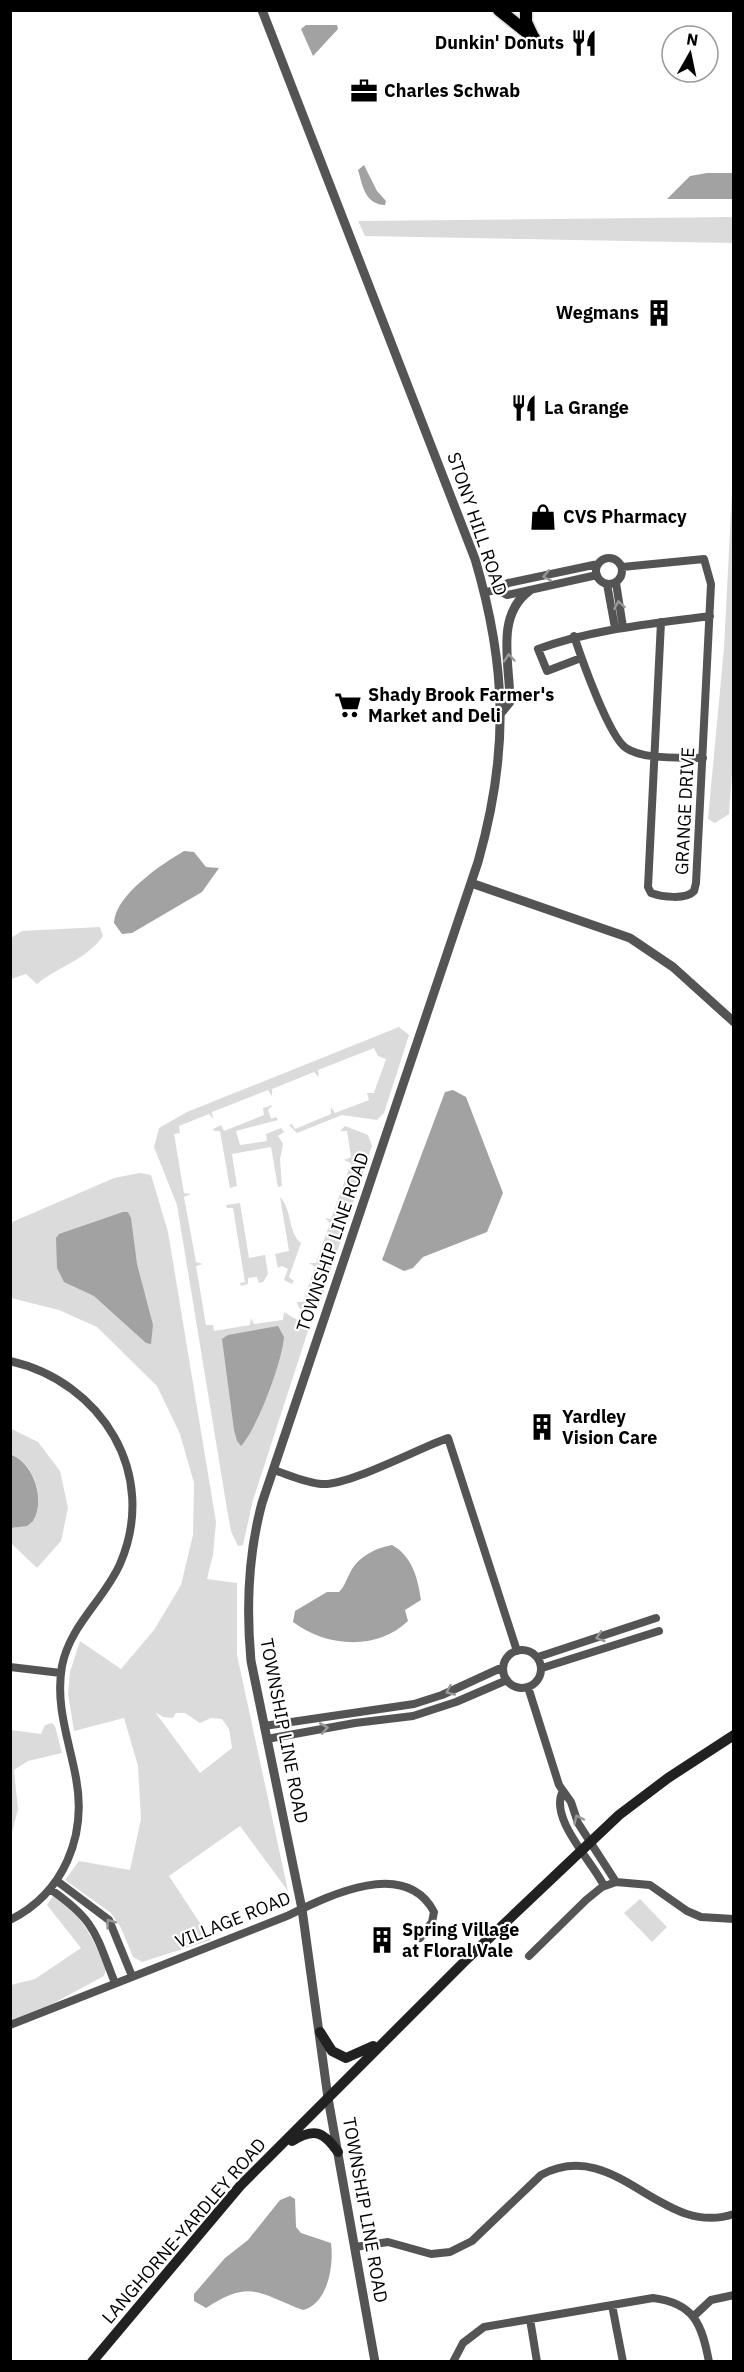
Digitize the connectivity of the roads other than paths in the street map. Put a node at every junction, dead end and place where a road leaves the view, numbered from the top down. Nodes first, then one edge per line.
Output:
1 (262, 10) edge
2 (498, 10) edge
3 (526, 10) edge
4 (598, 564) junction
5 (622, 567) junction
6 (597, 575) junction
7 (611, 583) junction
8 (498, 590) junction
9 (529, 591) junction
10 (485, 592) junction
11 (710, 616) junction
12 (661, 622) junction
13 (619, 628) junction
14 (574, 636) junction
15 (581, 658) junction
16 (501, 713) junction
17 (655, 757) junction
18 (703, 758) junction
19 (471, 883) junction
20 (734, 1022) edge
21 (10, 1361) edge
22 (274, 1470) junction
23 (656, 1618) dead end
24 (659, 1631) dead end
25 (516, 1651) junction
26 (538, 1658) junction
27 (10, 1667) edge
28 (503, 1667) junction
29 (542, 1668) junction
30 (61, 1673) junction
31 (507, 1680) junction
32 (528, 1687) junction
33 (264, 1726) junction
34 (734, 1735) edge
35 (267, 1739) junction
36 (563, 1791) junction
37 (591, 1840) junction
38 (580, 1850) junction
39 (57, 1881) junction
40 (616, 1882) junction
41 (604, 1886) junction
42 (50, 1889) junction
43 (302, 1909) junction
44 (734, 1919) edge
45 (10, 1920) edge
46 (420, 1938) dead end
47 (530, 1956) dead end
48 (132, 1976) junction
49 (114, 1983) junction
50 (10, 2025) edge
51 (320, 2032) junction
52 (386, 2039) junction
53 (328, 2098) junction
54 (277, 2150) junction
55 (338, 2152) junction
56 (734, 2214) edge
57 (355, 2247) junction
58 (734, 2295) edge
59 (612, 2305) junction
60 (694, 2316) junction
61 (530, 2319) junction
62 (92, 2361) edge
63 (375, 2361) edge
64 (453, 2361) edge
65 (537, 2361) edge
66 (623, 2361) edge
67 (708, 2361) edge

1 - 10 street, STONY HILL ROAD
2 - 3 highway
4 - 5 street
4 - 6 street
4 -> 8 street
5 - 7 street
5 - 11 street, GRANGE DRIVE
6 - 7 street
6 - 9 street
7 - 13 street
8 - 9 street
8 - 10 street
16 -> 9 street
10 - 16 street, STONY HILL ROAD
11 - 12 street
11 - 18 street, GRANGE DRIVE
12 - 13 street
12 - 17 street, GRANGE DRIVE
13 - 14 street
14 - 15 street
14 - 15 street
15 - 17 street
16 - 19 street, STONY HILL ROAD
17 - 18 street
17 - 18 street, GRANGE DRIVE
19 - 20 street
19 - 22 street, TOWNSHIP LINE ROAD
21 - 30 street
22 - 25 street
22 - 33 street, TOWNSHIP LINE ROAD
23 -> 26 street
24 - 29 street
25 - 26 street
25 - 28 street
26 - 29 street
27 - 30 street
28 - 31 street
28 -> 33 street
29 - 32 street
30 - 39 street
31 - 32 street
35 -> 31 street
32 - 36 street
33 - 35 street, TOWNSHIP LINE ROAD
34 - 37 main road
35 - 43 street, TOWNSHIP LINE ROAD
37 -> 36 street
36 - 38 street
37 - 38 main road
37 - 40 street
38 - 41 street
38 - 52 main road
39 - 42 street
48 -> 39 street
40 - 41 street
40 - 44 street
41 - 47 street
42 - 45 street
42 - 49 street
43 - 46 street, VILLAGE ROAD
43 - 48 street, VILLAGE ROAD
43 - 51 street, TOWNSHIP LINE ROAD
48 - 49 street, VILLAGE ROAD
49 - 50 street, VILLAGE ROAD
51 - 52 main road
51 - 53 street, TOWNSHIP LINE ROAD
52 - 53 main road, LANGHORNE-YARDLEY ROAD
53 - 54 main road, LANGHORNE-YARDLEY ROAD
53 - 55 street, TOWNSHIP LINE ROAD
54 - 55 main road
54 - 62 main road, LANGHORNE-YARDLEY ROAD
55 - 57 street, TOWNSHIP LINE ROAD
56 - 57 street
57 - 63 street, TOWNSHIP LINE ROAD
58 - 60 street
59 - 60 street
59 - 61 street
59 - 66 street
60 - 67 street
61 - 64 street
61 - 65 street

